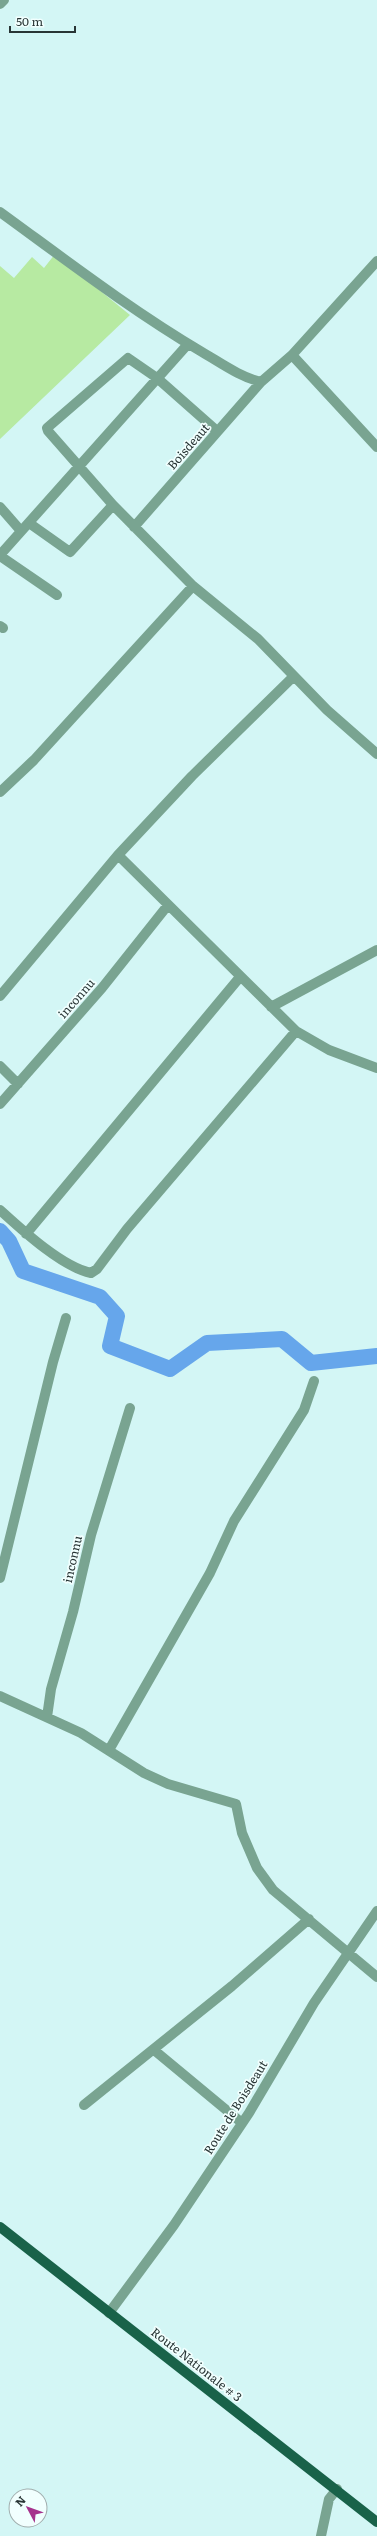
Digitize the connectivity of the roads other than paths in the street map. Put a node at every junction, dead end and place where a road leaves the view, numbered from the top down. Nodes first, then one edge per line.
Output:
1 (4, 0) edge
2 (0, 4) edge
3 (0, 212) edge
4 (377, 262) edge
5 (188, 344) junction
6 (292, 354) junction
7 (156, 378) junction
8 (261, 382) junction
9 (217, 431) junction
10 (377, 447) edge
11 (79, 466) junction
12 (113, 505) junction
13 (0, 507) edge
14 (29, 523) junction
15 (134, 527) junction
16 (21, 532) junction
17 (0, 556) edge
18 (193, 586) junction
19 (56, 595) dead end
20 (294, 676) junction
21 (377, 754) edge
22 (0, 792) edge
23 (118, 855) junction
24 (168, 906) junction
25 (377, 950) edge
26 (240, 977) junction
27 (0, 996) edge
28 (271, 1007) junction
29 (296, 1031) junction
30 (0, 1066) edge
31 (377, 1068) edge
32 (18, 1084) junction
33 (0, 1104) edge
34 (0, 1210) edge
35 (26, 1234) junction
36 (66, 1318) dead end
37 (314, 1381) dead end
38 (130, 1408) dead end
39 (0, 1578) edge
40 (0, 1696) edge
41 (47, 1717) junction
42 (109, 1750) junction
43 (377, 1911) edge
44 (309, 1919) junction
45 (348, 1953) junction
46 (377, 1977) edge
47 (154, 2050) junction
48 (84, 2105) dead end
49 (242, 2123) junction
50 (0, 2227) edge
51 (110, 2313) junction
52 (337, 2489) junction
53 (377, 2522) edge
54 (321, 2536) edge

1 - 2 street
3 - 5 street
4 - 6 street, Boisdeaut
5 - 7 street
5 - 8 street
6 - 8 street, Boisdeaut
6 - 10 street
7 - 9 street
7 - 11 street
7 - 11 street
8 - 9 street, Boisdeaut
9 - 15 street, Boisdeaut
11 - 12 street
11 - 14 street
12 - 14 street
12 - 15 street
13 - 16 street
14 - 16 street
15 - 18 street
16 - 17 street
17 - 19 street
18 - 20 street
18 - 22 street
20 - 21 street
20 - 23 street
23 - 24 street
23 - 27 street
24 - 26 street
24 - 32 street, inconnu
25 - 28 street
26 - 28 street
26 - 35 street
28 - 29 street
29 - 31 street
29 - 35 street
30 - 32 street
32 - 33 street, inconnu
34 - 35 street
36 - 39 street
37 - 42 street
38 - 41 street, inconnu
40 - 41 street
41 - 42 street
42 - 44 street
43 - 45 street, Route de Boisdeaut
44 - 45 street
44 - 47 street
45 - 46 street
45 - 49 street, Route de Boisdeaut
47 - 48 street
47 - 49 street
49 - 51 street, Route de Boisdeaut
50 - 51 main road, Route Nationale # 3
51 - 52 main road, Route Nationale # 3
52 - 53 main road, Route Nationale # 3
52 - 54 street

